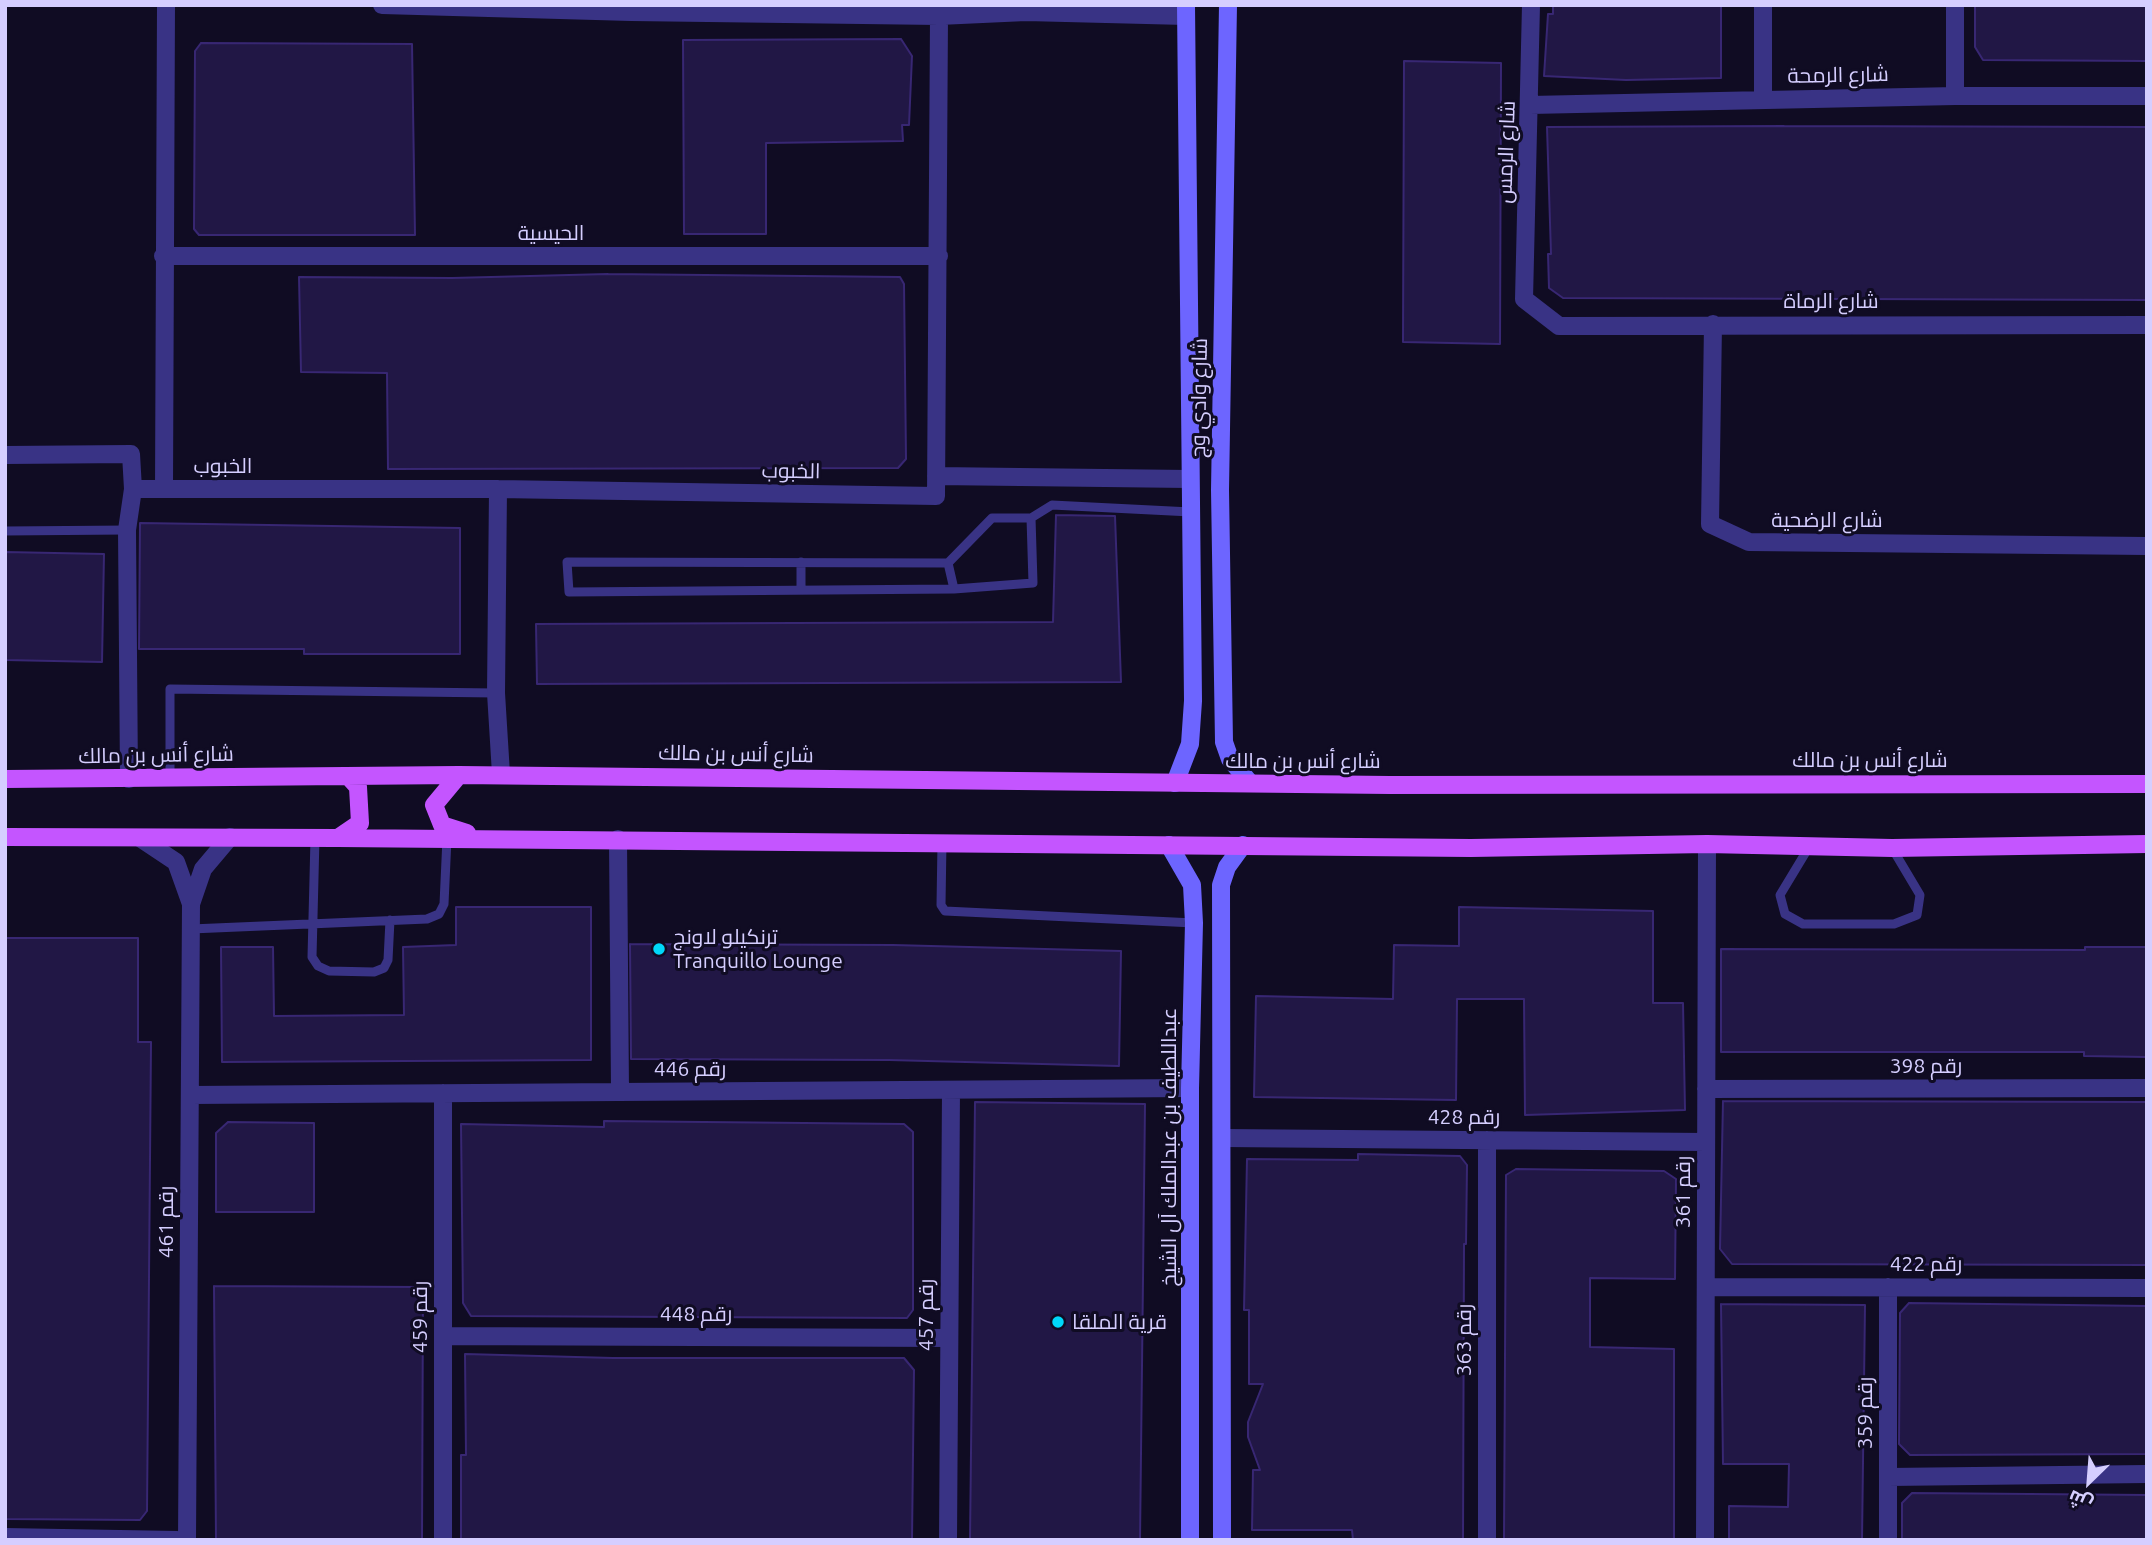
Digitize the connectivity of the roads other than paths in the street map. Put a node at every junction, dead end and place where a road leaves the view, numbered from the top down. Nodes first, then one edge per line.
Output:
1 (166, 5) edge
2 (382, 5) edge
3 (1228, 5) edge
4 (1531, 5) edge
5 (1763, 5) edge
6 (1955, 5) edge
7 (423, 6) edge
8 (631, 9) edge
9 (836, 9) edge
10 (1026, 9) edge
11 (1186, 11) edge
12 (939, 16) junction
13 (1955, 96) junction
14 (2147, 96) edge
15 (1763, 99) junction
16 (1530, 105) junction
17 (163, 256) junction
18 (939, 256) junction
19 (1524, 299) joint
20 (1713, 324) junction
21 (2147, 325) edge
22 (5, 455) edge
23 (936, 476) junction
24 (1189, 479) junction
25 (164, 488) junction
26 (499, 488) junction
27 (133, 489) junction
28 (1191, 512) junction
29 (1031, 519) junction
30 (127, 530) junction
31 (5, 531) edge
32 (2147, 545) edge
33 (801, 562) junction
34 (948, 563) junction
35 (954, 589) junction
36 (801, 590) junction
37 (496, 693) junction
38 (1223, 701) junction
39 (1193, 702) junction
40 (501, 774) junction
41 (459, 775) junction
42 (348, 776) junction
43 (170, 778) junction
44 (5, 779) edge
45 (130, 779) junction
46 (1175, 783) junction
47 (1250, 783) junction
48 (2147, 784) edge
49 (5, 837) edge
50 (229, 837) junction
51 (140, 838) junction
52 (314, 838) junction
53 (338, 838) junction
54 (447, 838) junction
55 (482, 838) junction
56 (618, 839) junction
57 (942, 842) junction
58 (1707, 844) junction
59 (2147, 844) edge
60 (1169, 845) junction
61 (1243, 845) junction
62 (1809, 847) junction
63 (1892, 848) junction
64 (191, 904) junction
65 (390, 920) junction
66 (313, 925) junction
67 (191, 929) junction
68 (1194, 930) junction
69 (1221, 938) junction
70 (1190, 1088) junction
71 (1706, 1088) junction
72 (2147, 1088) edge
73 (951, 1090) junction
74 (620, 1092) junction
75 (443, 1093) junction
76 (190, 1095) junction
77 (1222, 1138) junction
78 (1487, 1140) junction
79 (1706, 1142) junction
80 (1191, 1193) junction
81 (1222, 1193) junction
82 (1706, 1287) junction
83 (1888, 1287) junction
84 (2147, 1288) edge
85 (443, 1336) junction
86 (949, 1338) junction
87 (2147, 1474) edge
88 (1888, 1478) junction
89 (5, 1538) edge
90 (177, 1540) edge
91 (187, 1540) edge
92 (443, 1540) edge
93 (948, 1540) edge
94 (1190, 1540) edge
95 (1222, 1540) edge
96 (1487, 1540) edge
97 (1705, 1540) edge
98 (1888, 1540) edge

1 - 17 street, الخبوب
2 - 7 street
3 - 38 street, شارع وادي وج
4 - 16 street, شارع الرمس
5 - 15 street
6 - 13 street
7 - 8 street
8 - 9 street
9 - 12 street
10 - 11 street
10 - 12 street
11 - 24 street, شارع وادي وج
12 - 18 street
13 - 14 street, شارع الرمحة
13 - 15 street, شارع الرمحة
15 - 16 street, شارع الرمحة
16 - 19 street, شارع الرمس
17 - 18 street, الحيسية
17 - 25 street, الخبوب
18 - 23 street
19 - 20 street, شارع الرماة
20 - 21 street, شارع الرماة
20 - 32 street, شارع الرضحية
22 - 27 street
23 - 24 street
23 - 26 street, الخبوب
24 - 28 street, شارع وادي وج
25 - 26 street, الخبوب
25 - 27 street, الخبوب
26 - 37 street
27 - 30 street
28 - 29 lane
28 - 39 street, شارع وادي وج
29 - 34 lane
29 - 35 lane
30 - 31 lane
30 - 45 street
33 - 34 lane
33 - 36 lane
33 - 36 lane
34 - 35 lane
35 - 36 lane
37 - 40 street
37 - 43 lane
38 - 39 street
38 - 47 street, شارع وادي وج
39 - 46 street, شارع وادي وج
40 - 41 main road, شارع أنس بن مالك
40 - 46 main road, شارع أنس بن مالك
41 - 42 main road, شارع أنس بن مالك
41 - 55 main road
42 - 43 main road, شارع أنس بن مالك
42 - 53 main road
43 - 45 main road, شارع أنس بن مالك
44 - 45 main road, شارع أنس بن مالك
46 - 47 main road, شارع أنس بن مالك
47 - 48 main road, شارع أنس بن مالك
49 - 51 main road
50 - 51 main road
50 - 52 main road
50 - 64 street
51 - 64 street
52 - 53 main road
52 - 66 lane
53 - 54 main road
54 - 55 main road
54 - 65 lane
55 - 56 main road
56 - 57 main road
56 - 74 street
57 - 60 main road
57 - 68 lane
58 - 61 main road
58 - 62 main road
58 - 71 street, رقم 361
59 - 63 main road
60 - 61 main road
60 - 68 street, عبداللطيف بن عبدالملك آل الشيخ
61 - 69 street
62 - 63 main road
62 - 63 lane
64 - 67 street, رقم 461
65 - 66 lane
65 - 66 lane
66 - 67 lane
67 - 76 street, رقم 461
68 - 69 street
68 - 70 street, عبداللطيف بن عبدالملك آل الشيخ
69 - 77 street
70 - 73 street, رقم 446
70 - 80 street, عبداللطيف بن عبدالملك آل الشيخ
71 - 72 street, رقم 398
71 - 79 street, رقم 361
73 - 74 street, رقم 446
73 - 86 street, رقم 457
74 - 75 street, رقم 446
75 - 76 street, رقم 446
75 - 85 street, رقم 459
76 - 91 street, رقم 461
77 - 78 street, رقم 428
77 - 81 street
78 - 79 street, رقم 428
78 - 96 street, رقم 363
79 - 82 street, رقم 361
80 - 81 street
80 - 94 street, عبداللطيف بن عبدالملك آل الشيخ
81 - 95 street
82 - 83 street, رقم 422
82 - 97 street, رقم 361
83 - 84 street, رقم 422
83 - 88 street, رقم 359
85 - 86 street, رقم 448
85 - 92 street, رقم 459
86 - 93 street, رقم 457
87 - 88 street
88 - 98 street, رقم 359
89 - 90 street

